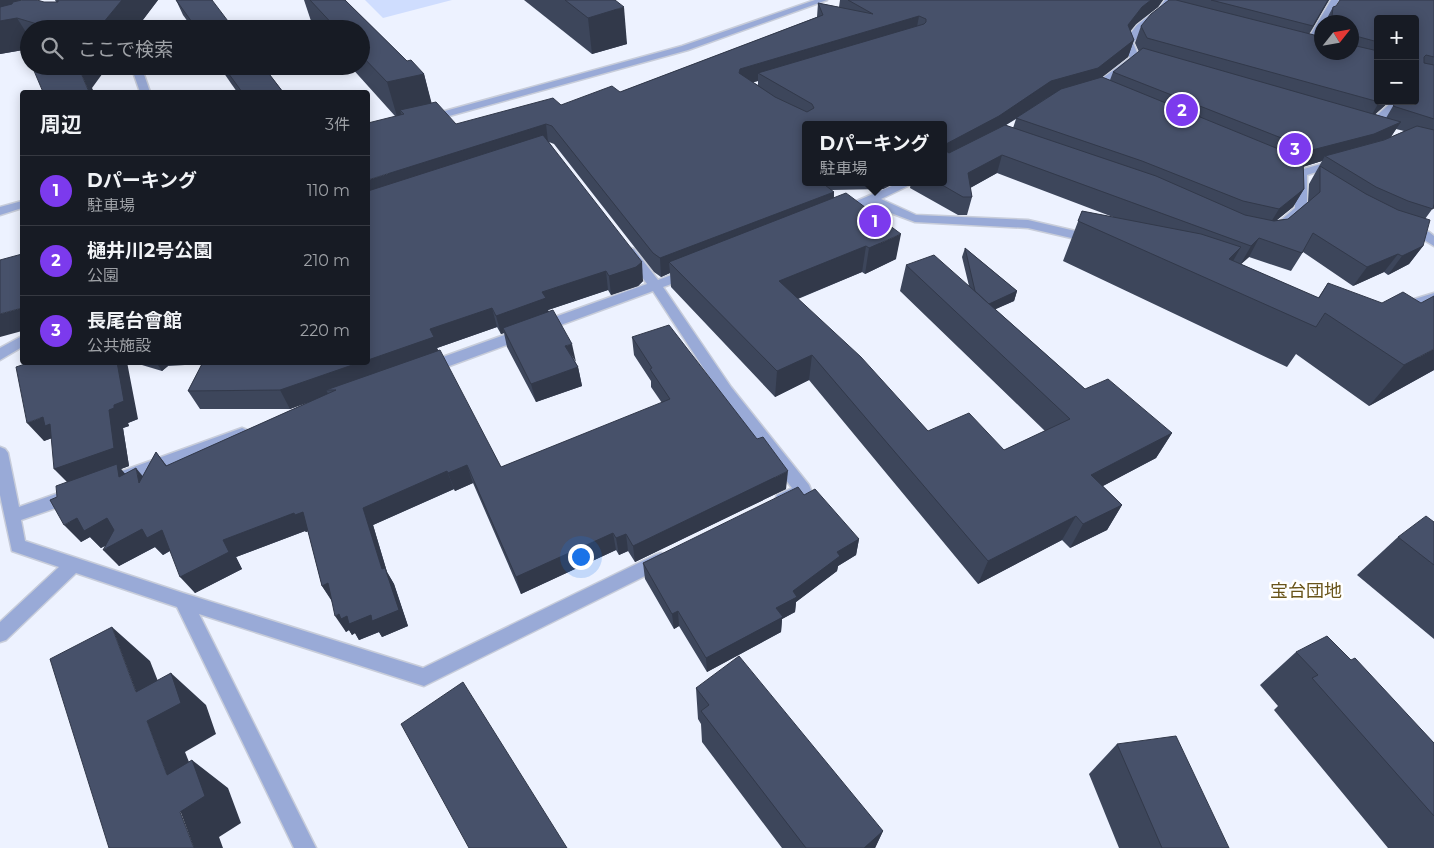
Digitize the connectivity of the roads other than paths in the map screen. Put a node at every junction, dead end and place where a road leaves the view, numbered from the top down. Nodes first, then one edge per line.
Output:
1 (823, 0) edge
2 (1170, 0) edge
3 (1335, 0) edge
4 (1327, 15) edge
5 (1314, 36) edge
6 (1306, 48) edge
7 (139, 75) edge
8 (144, 90) edge
9 (1097, 91) edge
10 (1395, 105) edge
11 (414, 122) edge
12 (1371, 127) edge
13 (1349, 159) edge
14 (1296, 171) junction
15 (1317, 183) dead end
16 (903, 186) edge
17 (874, 200) junction
18 (20, 206) edge
19 (0, 211) edge
20 (829, 218) edge
21 (1279, 227) edge
22 (1399, 227) edge
23 (1431, 237) edge
24 (620, 240) edge
25 (1109, 245) edge
26 (702, 268) edge
27 (656, 286) junction
28 (1434, 297) edge
29 (1391, 312) edge
30 (20, 342) edge
31 (0, 355) edge
32 (414, 373) edge
33 (255, 430) edge
34 (0, 453) edge
35 (106, 483) edge
36 (87, 489) edge
37 (768, 507) edge
38 (12, 516) junction
39 (671, 555) edge
40 (74, 564) junction
41 (182, 601) junction
42 (0, 634) edge
43 (305, 848) edge

1 - 11 street
2 - 9 street
3 - 4 street
5 - 6 street
7 - 8 street
10 - 12 street
13 - 14 street
14 - 15 street
14 - 21 street
16 - 17 street
17 - 20 street
17 - 25 street
18 - 19 street
22 - 23 street
24 - 27 street
26 - 27 street
27 - 32 street
27 - 37 street
28 - 29 street
30 - 31 street
33 - 35 street
34 - 38 street
36 - 38 street
38 - 40 street
39 - 41 street
40 - 41 street
40 - 42 street
41 - 43 street

